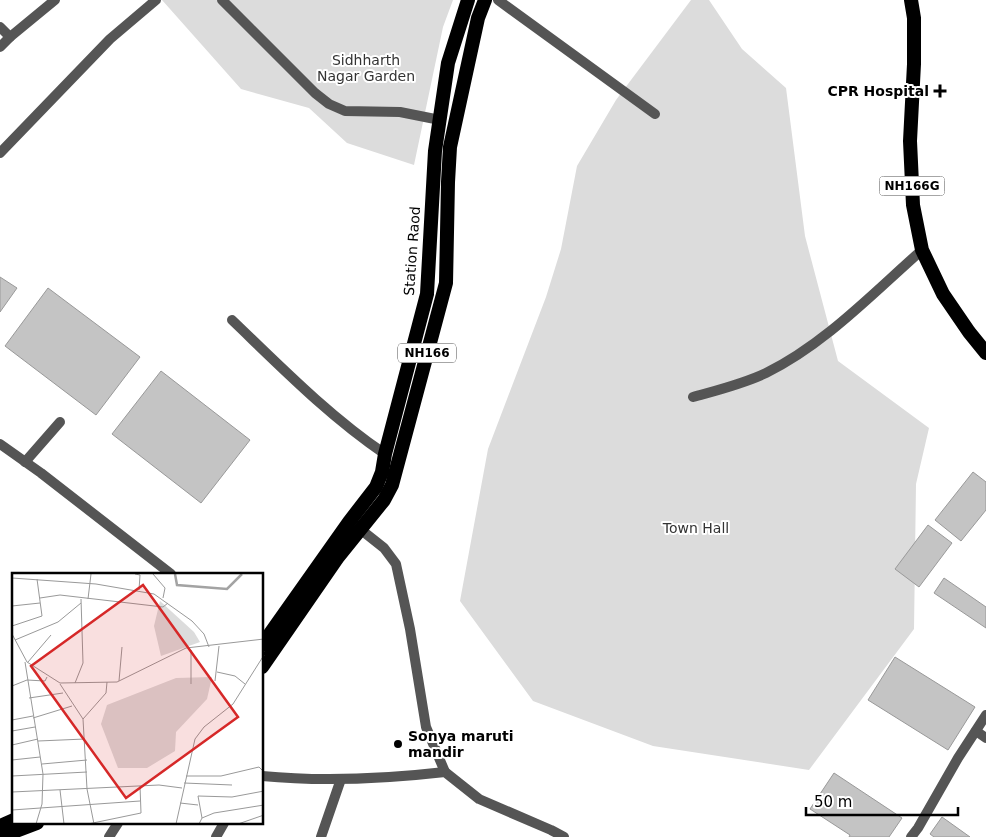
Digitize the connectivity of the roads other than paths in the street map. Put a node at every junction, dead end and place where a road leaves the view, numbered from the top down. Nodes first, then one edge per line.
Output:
1 (55, 0) edge
2 (156, 0) edge
3 (222, 0) edge
4 (468, 0) edge
5 (486, 0) edge
6 (498, 0) edge
7 (911, 0) edge
8 (0, 28) edge
9 (10, 36) junction
10 (0, 47) edge
11 (655, 114) dead end
12 (440, 120) junction
13 (0, 153) edge
14 (922, 250) junction
15 (232, 320) dead end
16 (986, 353) edge
17 (693, 397) dead end
18 (60, 422) dead end
19 (0, 444) edge
20 (385, 454) junction
21 (25, 462) junction
22 (355, 525) junction
23 (170, 573) edge
24 (264, 642) edge
25 (264, 664) edge
26 (986, 714) edge
27 (976, 731) junction
28 (986, 738) edge
29 (445, 772) junction
30 (264, 776) edge
31 (341, 779) junction
32 (12, 821) edge
33 (34, 824) edge
34 (118, 824) edge
35 (223, 824) edge
36 (0, 826) edge
37 (548, 833) edge
38 (0, 837) edge
39 (109, 837) edge
40 (216, 837) edge
41 (321, 837) edge
42 (564, 837) edge
43 (911, 837) edge

1 - 9 street
2 - 13 street
3 - 12 street
4 - 12 highway, Station Raod / NH166
5 - 22 highway, NH166
6 - 11 street
7 - 14 highway, NH166G
8 - 9 street
9 - 10 street
12 - 20 highway, Station Raod / NH166
14 - 16 highway, NH166G
14 - 17 street
15 - 20 street
18 - 21 street
19 - 21 street
20 - 22 highway, Station Raod / NH166
21 - 23 street
22 - 24 highway, Station Raod / NH166
22 - 25 highway, NH166
22 - 29 street
26 - 27 street
27 - 28 street
27 - 43 street
29 - 31 street
29 - 37 street
30 - 31 street
31 - 41 street
32 - 36 highway
33 - 38 highway
34 - 39 street
35 - 40 street
37 - 42 street

